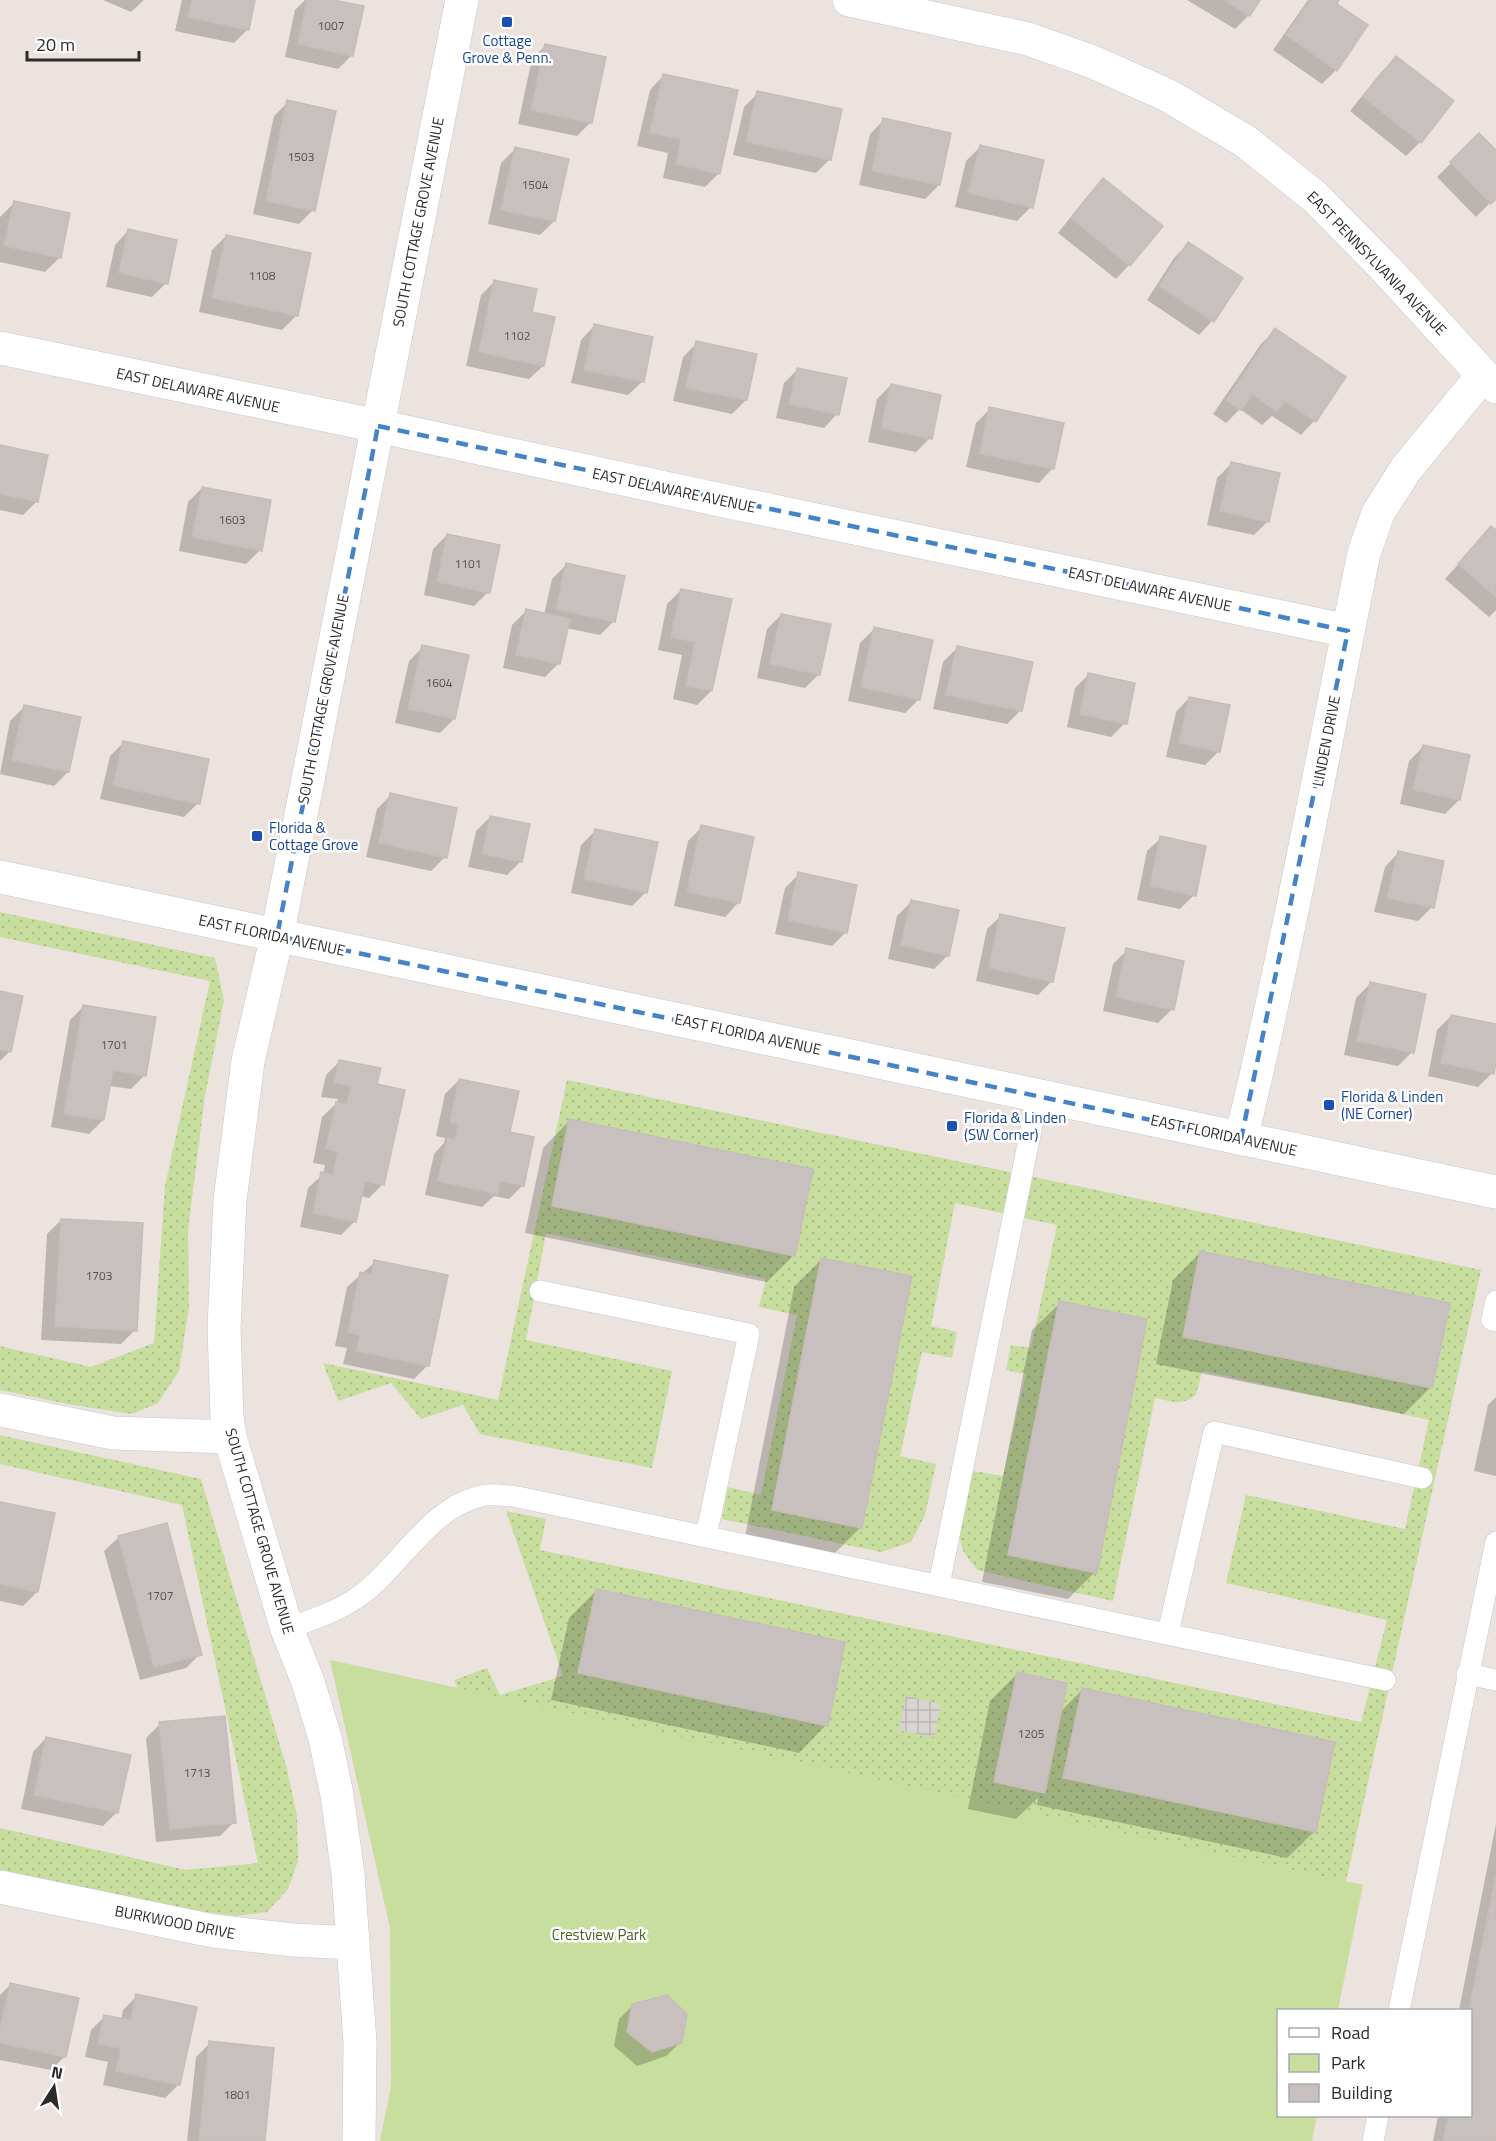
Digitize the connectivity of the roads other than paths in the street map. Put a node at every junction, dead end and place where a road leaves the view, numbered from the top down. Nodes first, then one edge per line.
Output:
1 (462, 0) edge
2 (849, 0) edge
3 (0, 348) edge
4 (1489, 381) edge
5 (378, 426) junction
6 (1348, 631) junction
7 (0, 877) edge
8 (277, 936) junction
9 (1038, 1095) junction
10 (1240, 1138) junction
11 (1496, 1192) edge
12 (540, 1291) dead end
13 (1496, 1301) edge
14 (1496, 1321) edge
15 (0, 1410) edge
16 (230, 1437) junction
17 (1422, 1478) dead end
18 (706, 1536) junction
19 (1496, 1542) edge
20 (939, 1585) junction
21 (287, 1629) junction
22 (1168, 1633) junction
23 (1467, 1674) junction
24 (1385, 1680) dead end
25 (1496, 1680) edge
26 (0, 1887) edge
27 (353, 1943) junction
28 (1399, 2009) edge
29 (1378, 2117) edge
30 (359, 2141) edge
31 (1373, 2141) edge

1 - 5 street, SOUTH COTTAGE GROVE AVENUE
2 - 4 street, EAST PENNSYLVANIA AVENUE
3 - 5 street, EAST DELAWARE AVENUE
4 - 6 street, LINDEN DRIVE
5 - 6 street, EAST DELAWARE AVENUE
5 - 8 street, SOUTH COTTAGE GROVE AVENUE
6 - 10 street, LINDEN DRIVE
7 - 8 street, EAST FLORIDA AVENUE
8 - 9 street, EAST FLORIDA AVENUE
8 - 16 street, SOUTH COTTAGE GROVE AVENUE
9 - 10 street, EAST FLORIDA AVENUE
9 - 20 lane
10 - 11 street, EAST FLORIDA AVENUE
12 - 18 lane
13 - 14 lane
15 - 16 street
16 - 21 street, SOUTH COTTAGE GROVE AVENUE
17 - 22 lane
18 - 20 lane
18 - 21 lane
19 - 23 lane
20 - 22 lane
21 - 27 street, SOUTH COTTAGE GROVE AVENUE
22 - 24 lane
23 - 25 lane
23 - 28 lane
26 - 27 street, BURKWOOD DRIVE
27 - 30 street, SOUTH COTTAGE GROVE AVENUE
29 - 31 lane

